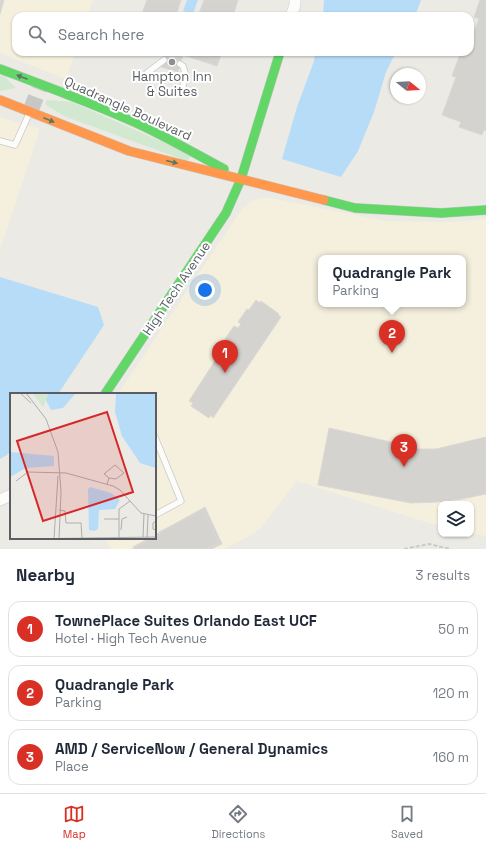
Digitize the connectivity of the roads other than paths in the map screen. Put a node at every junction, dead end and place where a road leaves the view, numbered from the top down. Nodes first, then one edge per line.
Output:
1 (295, 0) edge
2 (292, 12) edge
3 (279, 56) edge
4 (164, 60) dead end
5 (180, 64) dead end
6 (0, 69) edge
7 (147, 73) dead end
8 (183, 87) dead end
9 (0, 100) edge
10 (30, 112) junction
11 (0, 140) edge
12 (241, 179) junction
13 (486, 210) edge
14 (106, 393) edge
15 (156, 440) edge
16 (10, 495) edge
17 (0, 500) edge
18 (156, 514) edge

1 - 2 street
3 - 12 street, High Tech Avenue
4 - 7 lane
5 - 8 lane
12 -> 6 street, Quadrangle Boulevard
9 - 10 street, Quadrangle Boulevard
10 - 11 lane
10 -> 12 street, Quadrangle Boulevard
12 - 13 street, Quadrangle Boulevard
12 - 14 street, High Tech Avenue
15 - 18 lane
16 - 17 street

